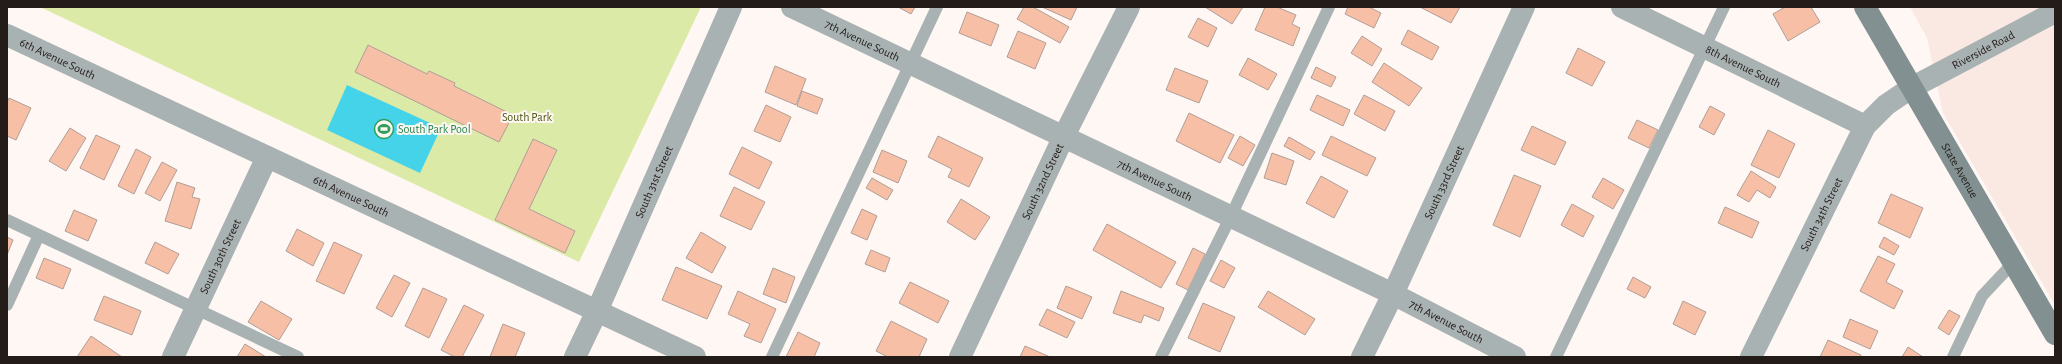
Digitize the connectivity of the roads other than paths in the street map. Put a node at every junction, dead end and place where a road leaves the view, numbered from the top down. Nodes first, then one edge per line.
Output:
1 (731, 7) edge
2 (792, 7) edge
3 (937, 7) edge
4 (1129, 7) edge
5 (1329, 7) edge
6 (1524, 7) edge
7 (1622, 7) edge
8 (1724, 7) edge
9 (1866, 7) edge
10 (2055, 12) edge
11 (7, 34) edge
12 (1704, 47) junction
13 (910, 63) junction
14 (1911, 88) junction
15 (1865, 126) junction
16 (1064, 136) junction
17 (267, 157) junction
18 (1231, 216) junction
19 (7, 220) edge
20 (39, 236) junction
21 (2013, 263) junction
22 (1393, 294) junction
23 (7, 305) edge
24 (196, 310) junction
25 (597, 312) junction
26 (2055, 334) edge
27 (173, 357) edge
28 (298, 357) edge
29 (575, 357) edge
30 (695, 357) edge
31 (772, 357) edge
32 (960, 357) edge
33 (1161, 357) edge
34 (1362, 357) edge
35 (1515, 357) edge
36 (1556, 357) edge
37 (1751, 357) edge
38 (1953, 357) edge

1 - 25 street, South 31st Street
2 - 13 street, 7th Avenue South
3 - 13 lane
4 - 16 street, South 32nd Street
5 - 18 lane
6 - 22 street, South 33rd Street
7 - 12 street, 8th Avenue South
8 - 12 lane
9 - 14 main road, State Avenue
10 - 14 street, Riverside Road
11 - 17 street, 6th Avenue South
12 - 15 street, 8th Avenue South
12 - 36 lane
13 - 16 street, 7th Avenue South
13 - 31 lane
14 - 15 street, South 34th Street
14 - 21 main road, State Avenue
15 - 37 street, South 34th Street
16 - 18 street, 7th Avenue South
16 - 32 street, South 32nd Street
17 - 24 street, South 30th Street
17 - 25 street, 6th Avenue South
18 - 22 street, 7th Avenue South
18 - 33 lane
19 - 20 lane
20 - 23 lane
20 - 24 lane
21 - 26 main road, State Avenue
21 - 38 lane
22 - 34 street, South 33rd Street
22 - 35 street, 7th Avenue South
24 - 27 street, South 30th Street
24 - 28 lane
25 - 29 street, South 31st Street
25 - 30 street, 6th Avenue South

